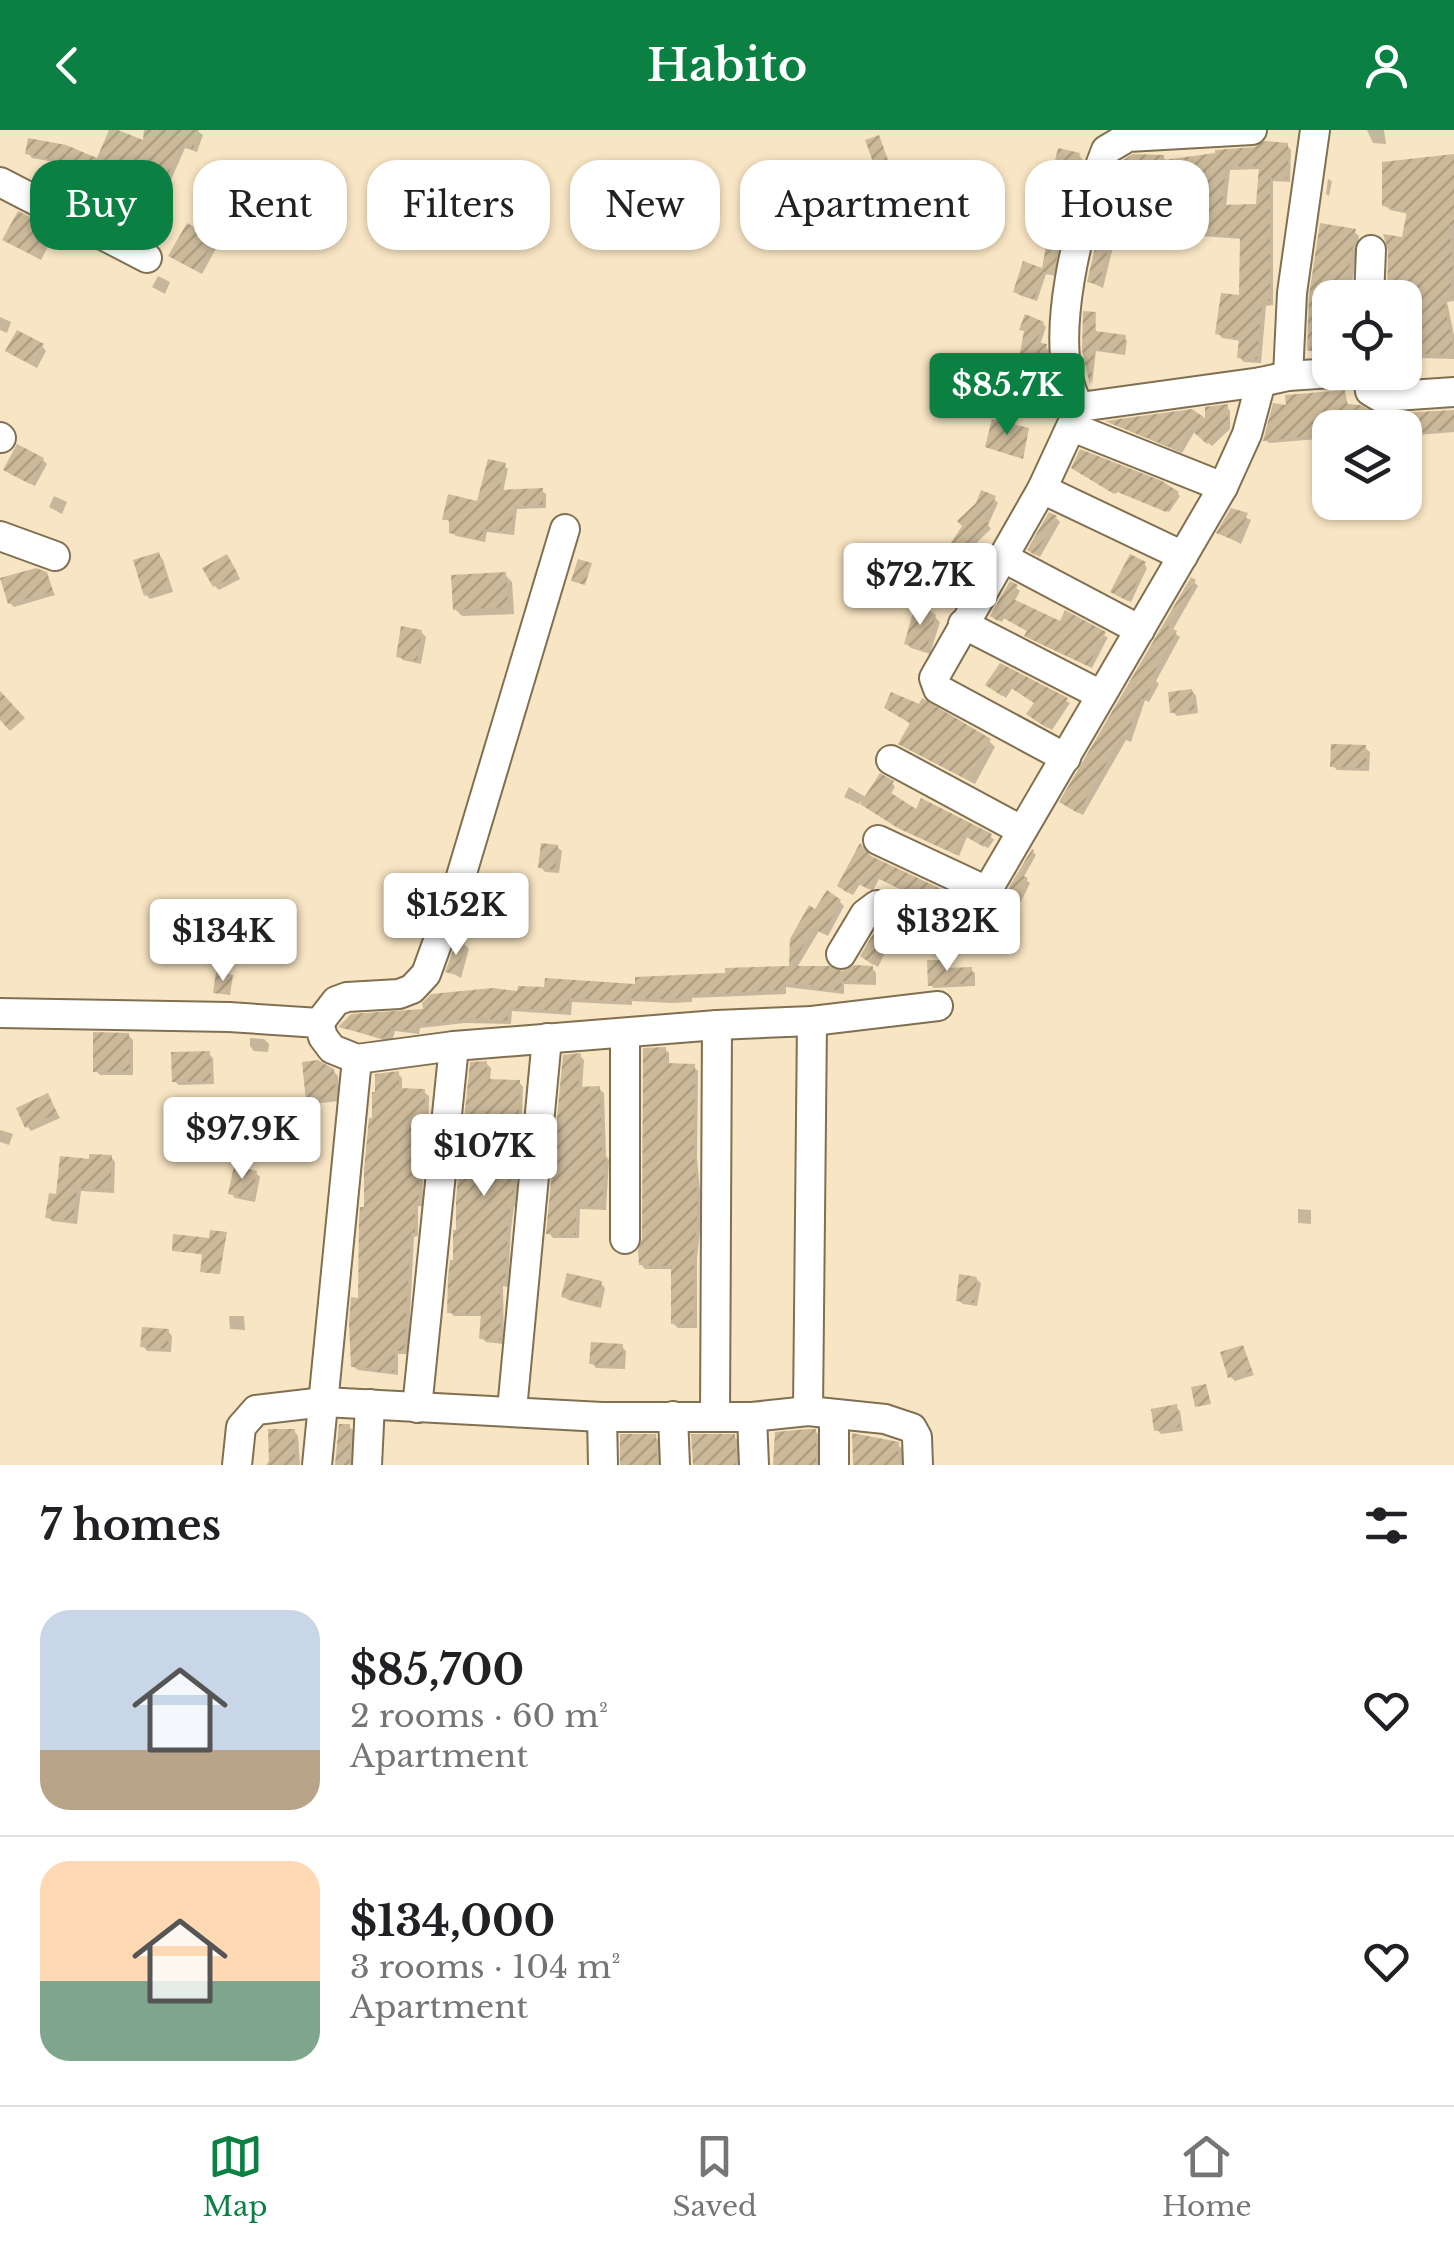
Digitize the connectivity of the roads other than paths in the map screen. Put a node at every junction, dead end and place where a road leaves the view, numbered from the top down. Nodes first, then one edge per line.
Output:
1 (1252, 130) edge
2 (1315, 130) edge
3 (0, 182) edge
4 (1371, 250) dead end
5 (147, 258) dead end
6 (1370, 280) edge
7 (1312, 375) edge
8 (1274, 379) junction
9 (1370, 390) edge
10 (1454, 392) edge
11 (1076, 417) junction
12 (1223, 487) junction
13 (1042, 488) junction
14 (565, 530) dead end
15 (0, 536) edge
16 (55, 556) dead end
17 (1183, 556) junction
18 (1002, 558) junction
19 (963, 624) junction
20 (1140, 630) junction
21 (1101, 695) junction
22 (1066, 758) junction
23 (892, 760) dead end
24 (1021, 830) junction
25 (878, 840) dead end
26 (987, 891) junction
27 (841, 954) dead end
28 (938, 1006) dead end
29 (0, 1013) edge
30 (812, 1021) junction
31 (319, 1023) junction
32 (717, 1025) junction
33 (625, 1034) junction
34 (546, 1038) junction
35 (454, 1046) junction
36 (357, 1058) junction
37 (625, 1240) dead end
38 (324, 1402) junction
39 (370, 1404) junction
40 (418, 1408) junction
41 (512, 1410) junction
42 (821, 1413) junction
43 (672, 1416) junction
44 (602, 1417) junction
45 (715, 1417) junction
46 (752, 1417) junction
47 (237, 1465) edge
48 (317, 1465) edge
49 (367, 1465) edge
50 (603, 1465) edge
51 (675, 1465) edge
52 (754, 1465) edge
53 (834, 1465) edge
54 (918, 1465) edge

1 - 11 street
2 - 8 street
3 - 5 street
4 - 6 street
7 - 8 street
8 - 11 street
8 - 12 street
9 - 10 street
11 - 12 street
11 - 13 street
12 - 17 street
13 - 17 street
13 - 18 street
14 - 31 street
15 - 16 street
17 - 20 street
18 - 19 street
18 - 20 street
19 - 21 street
19 - 22 street
20 - 21 street
21 - 22 street
22 - 24 street
23 - 24 street
24 - 26 street
25 - 26 street
26 - 27 street
28 - 30 street
29 - 31 street
30 - 32 street
30 - 42 street
31 - 36 street
32 - 33 street
32 - 45 street
33 - 34 street
33 - 37 street
34 - 35 street
34 - 41 street
35 - 36 street
35 - 40 street
36 - 38 street
38 - 39 street
38 - 47 street
38 - 48 street
39 - 40 street
39 - 49 street
40 - 41 street
41 - 44 street
42 - 46 street
42 - 53 street
42 - 54 street
43 - 44 street
43 - 45 street
43 - 51 street
44 - 50 street
45 - 46 street
46 - 52 street

